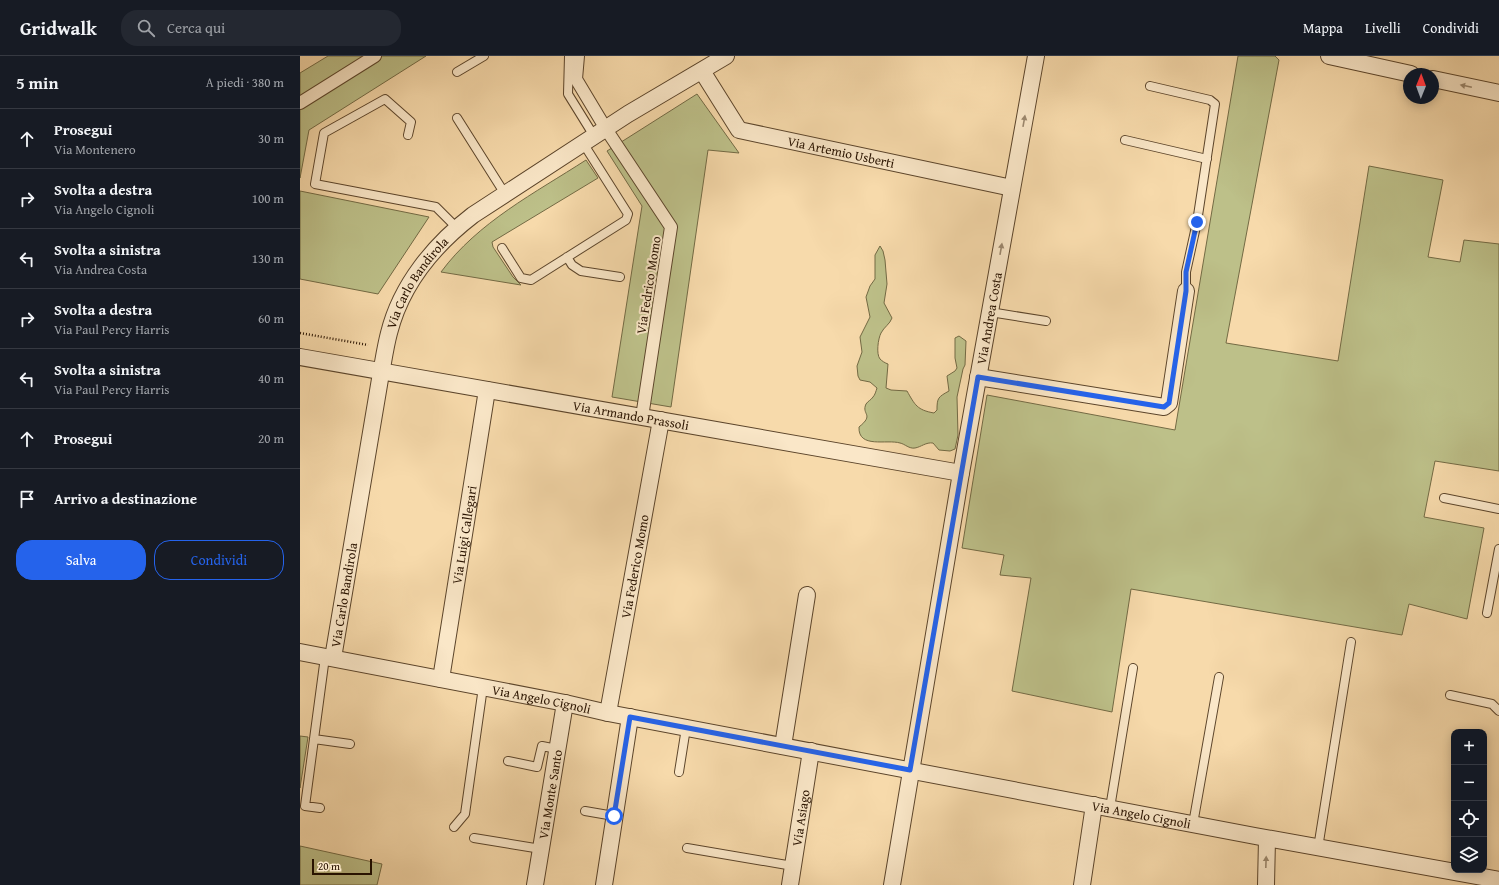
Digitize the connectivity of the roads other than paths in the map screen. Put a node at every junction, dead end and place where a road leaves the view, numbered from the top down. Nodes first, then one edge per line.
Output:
1 (375, 56) edge
2 (484, 56) edge
3 (569, 56) edge
4 (578, 56) edge
5 (726, 56) edge
6 (1036, 56) edge
7 (1329, 56) edge
8 (702, 71) junction
9 (456, 72) dead end
10 (1403, 72) edge
11 (1439, 80) edge
12 (1150, 86) dead end
13 (1499, 93) edge
14 (300, 102) edge
15 (457, 118) dead end
16 (408, 135) dead end
17 (594, 136) junction
18 (1124, 140) dead end
19 (1207, 159) junction
20 (1012, 188) junction
21 (505, 194) junction
22 (456, 228) junction
23 (502, 248) dead end
24 (567, 257) junction
25 (620, 277) dead end
26 (1186, 291) joint
27 (990, 312) junction
28 (1046, 321) dead end
29 (300, 357) edge
30 (381, 371) junction
31 (978, 377) junction
32 (487, 390) junction
33 (642, 417) junction
34 (661, 420) junction
35 (961, 473) junction
36 (1444, 498) dead end
37 (1499, 509) edge
38 (1499, 550) edge
39 (807, 595) dead end
40 (1487, 613) dead end
41 (1351, 642) dead end
42 (300, 652) edge
43 (329, 658) junction
44 (1132, 668) dead end
45 (1218, 677) dead end
46 (440, 679) junction
47 (483, 687) junction
48 (1450, 694) dead end
49 (565, 703) junction
50 (1499, 711) edge
51 (608, 713) junction
52 (630, 717) junction
53 (686, 728) junction
54 (314, 739) junction
55 (350, 744) dead end
56 (784, 746) junction
57 (557, 749) junction
58 (810, 751) junction
59 (508, 761) dead end
60 (910, 770) junction
61 (679, 772) dead end
62 (1094, 805) junction
63 (320, 808) dead end
64 (1110, 808) junction
65 (586, 811) dead end
66 (614, 816) junction
67 (1193, 824) junction
68 (454, 828) dead end
69 (474, 838) dead end
70 (1267, 839) junction
71 (687, 848) dead end
72 (1318, 848) junction
73 (541, 849) junction
74 (793, 866) junction
75 (1499, 880) edge
76 (535, 885) edge
77 (604, 885) edge
78 (790, 885) edge
79 (892, 885) edge
80 (1082, 885) edge
81 (1266, 885) edge

1 - 14 street
2 - 9 lane
3 - 17 lane
4 - 17 street, Via Fedrico Momo
5 - 8 street, Via Carlo Bandirola
20 -> 6 street, Via Andrea Costa
7 - 10 street
8 - 17 street, Via Carlo Bandirola
8 - 20 street, Via Artemio Usberti
13 -> 11 street
12 - 19 lane
15 - 21 lane
16 - 22 lane
17 - 21 street, Via Carlo Bandirola
17 - 24 lane
17 - 33 street, Via Fedrico Momo
18 - 19 lane
19 - 26 lane
27 -> 20 street, Via Andrea Costa
21 - 22 street, Via Carlo Bandirola
22 - 30 street, Via Carlo Bandirola
23 - 24 lane
24 - 25 lane
26 - 31 street
27 - 28 lane
27 - 31 street, Via Andrea Costa
29 - 30 street, Via Armando Prassoli
30 - 32 street, Via Armando Prassoli
30 - 43 street, Via Carlo Bandirola
31 - 35 street, Via Andrea Costa
32 - 33 street, Via Armando Prassoli
32 - 46 street, Via Luigi Callegari
33 - 34 street, Via Armando Prassoli
34 - 35 street, Via Armando Prassoli
34 - 51 street, Via Federico Momo
35 - 60 street, Via Andrea Costa
36 - 37 lane
38 - 40 lane
39 - 56 street
41 - 72 lane
42 - 43 street, Via Angelo Cignoli
43 - 46 street, Via Angelo Cignoli
43 - 54 lane
44 - 64 lane
45 - 67 lane
46 - 47 street, Via Angelo Cignoli
47 - 49 street, Via Angelo Cignoli
47 - 68 lane
48 - 50 lane
49 - 51 street, Via Angelo Cignoli
49 - 57 street, Via Monte Santo
51 - 52 street, Via Angelo Cignoli
52 - 53 street, Via Angelo Cignoli
52 - 66 street
53 - 56 street, Via Angelo Cignoli
53 - 61 lane
54 - 55 lane
54 - 63 lane
56 - 58 street, Via Angelo Cignoli
57 - 59 lane
57 - 73 street, Via Monte Santo
58 - 60 street, Via Angelo Cignoli
58 - 74 street, Via Asiago
60 - 62 street, Via Angelo Cignoli
60 - 79 street, Via Andrea Costa
62 - 64 street, Via Angelo Cignoli
62 - 80 street
64 - 67 street, Via Angelo Cignoli
65 - 66 lane
66 - 77 street
67 - 70 street, Via Angelo Cignoli
69 - 73 lane
70 - 72 street, Via Angelo Cignoli
81 -> 70 street
71 - 74 lane
72 - 75 street, Via Angelo Cignoli
73 - 76 street, Via Monte Santo
74 - 78 street, Via Asiago

